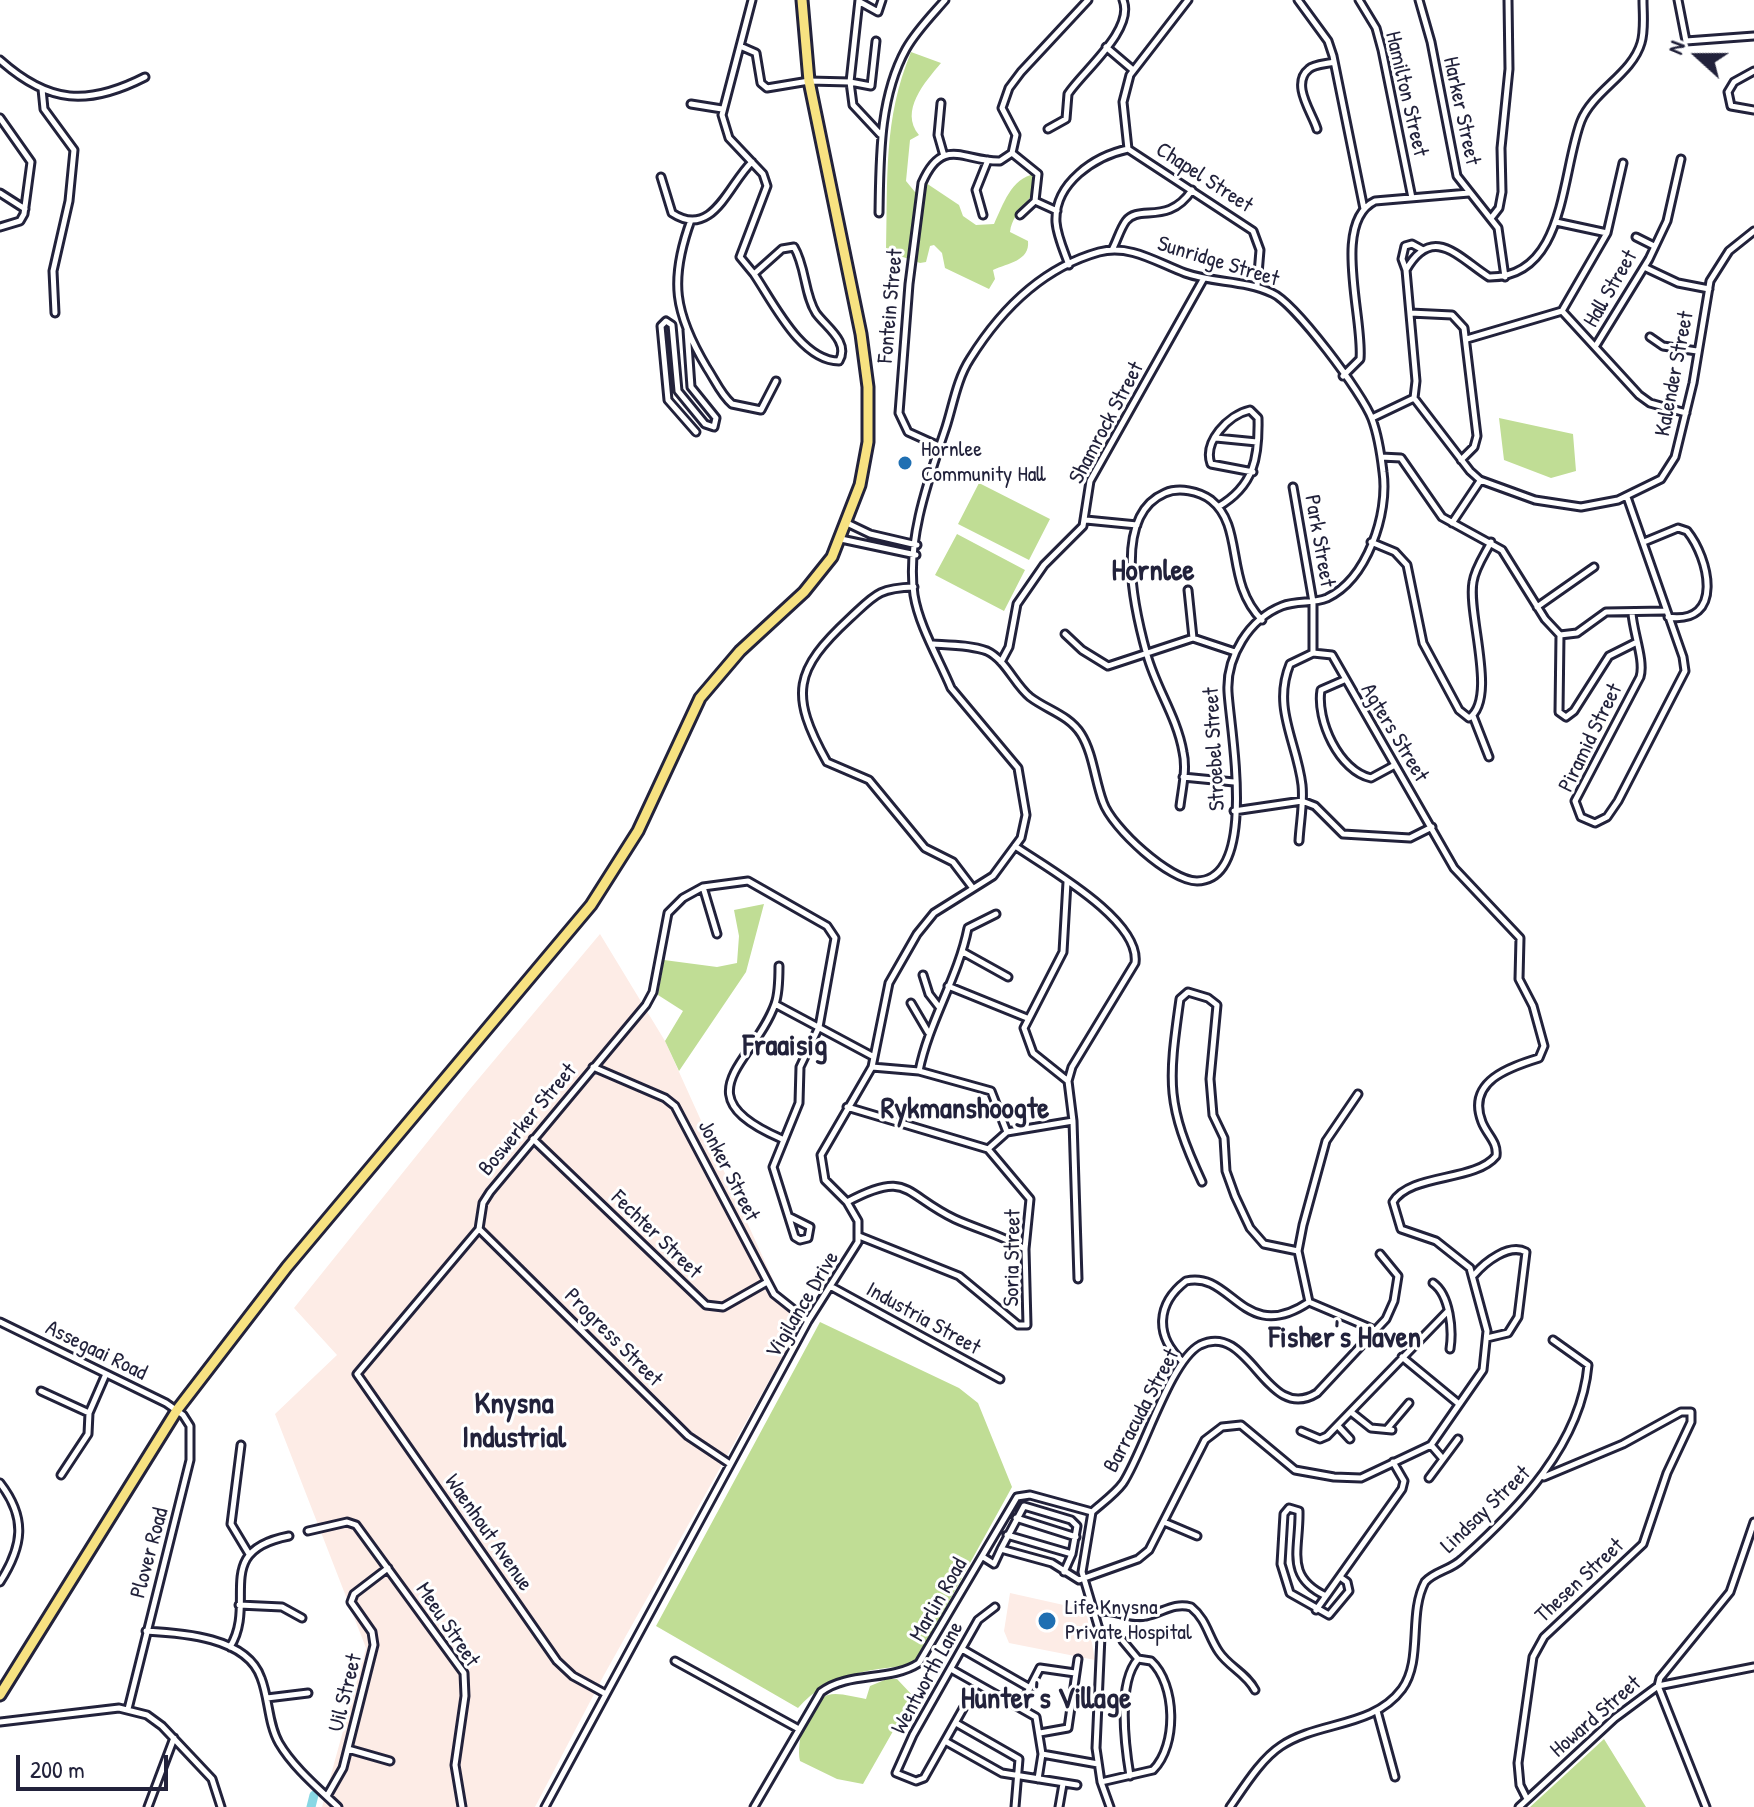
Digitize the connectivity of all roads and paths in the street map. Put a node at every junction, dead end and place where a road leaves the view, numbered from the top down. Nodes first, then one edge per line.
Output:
1 (752, 0) edge
2 (802, 0) edge
3 (882, 0) edge
4 (945, 0) edge
5 (1088, 0) edge
6 (1123, 0) edge
7 (1188, 0) edge
8 (1298, 0) edge
9 (1359, 0) edge
10 (1419, 0) edge
11 (1508, 0) edge
12 (1644, 0) edge
13 (1678, 0) edge
14 (859, 1) edge
15 (1754, 36) edge
16 (876, 41) dead end
17 (740, 46) junction
18 (1106, 47) junction
19 (0, 60) edge
20 (1334, 62) junction
21 (1133, 70) junction
22 (1754, 71) edge
23 (145, 77) dead end
24 (809, 81) junction
25 (850, 82) junction
26 (42, 89) junction
27 (941, 103) dead end
28 (691, 104) dead end
29 (722, 109) junction
30 (1754, 110) edge
31 (0, 118) edge
32 (1048, 129) dead end
33 (1317, 129) dead end
34 (880, 134) junction
35 (1128, 149) junction
36 (1012, 153) junction
37 (944, 156) junction
38 (1681, 159) dead end
39 (988, 160) junction
40 (752, 162) junction
41 (1623, 163) dead end
42 (661, 177) dead end
43 (1192, 190) junction
44 (0, 193) edge
45 (1470, 193) junction
46 (1412, 198) junction
47 (1035, 201) junction
48 (25, 209) junction
49 (1365, 210) junction
50 (1057, 211) junction
51 (879, 213) dead end
52 (983, 215) dead end
53 (1020, 215) dead end
54 (1492, 217) junction
55 (691, 220) junction
56 (1556, 222) junction
57 (0, 227) edge
58 (1754, 231) edge
59 (1607, 233) junction
60 (1636, 237) dead end
61 (1654, 246) junction
62 (1112, 250) junction
63 (1423, 250) junction
64 (1069, 265) junction
65 (1644, 267) junction
66 (1406, 270) junction
67 (754, 274) junction
68 (1505, 277) junction
69 (1204, 278) junction
70 (1257, 287) junction
71 (1709, 289) junction
72 (1562, 311) junction
73 (55, 313) dead end
74 (1410, 313) junction
75 (687, 330) junction
76 (1650, 337) dead end
77 (1467, 339) junction
78 (1595, 347) junction
79 (1697, 351) junction
80 (1343, 376) junction
81 (776, 381) dead end
82 (1414, 398) junction
83 (1686, 413) junction
84 (1372, 418) junction
85 (696, 432) dead end
86 (1215, 437) junction
87 (1257, 442) junction
88 (939, 446) junction
89 (1381, 457) junction
90 (1461, 460) junction
91 (1253, 472) junction
92 (1480, 480) junction
93 (1293, 487) dead end
94 (1627, 497) junction
95 (1218, 507) junction
96 (1086, 520) junction
97 (847, 523) junction
98 (1452, 523) junction
99 (1137, 525) junction
100 (841, 539) junction
101 (1371, 542) junction
102 (1491, 542) junction
103 (1644, 542) junction
104 (917, 545) junction
105 (916, 555) junction
106 (1594, 567) dead end
107 (914, 587) junction
108 (1188, 590) dead end
109 (1313, 602) junction
110 (1537, 607) junction
111 (1632, 613) junction
112 (1666, 614) junction
113 (1262, 620) junction
114 (1065, 634) dead end
115 (1560, 635) junction
116 (1193, 638) junction
117 (1635, 643) junction
118 (933, 644) junction
119 (1235, 652) junction
120 (1313, 653) junction
121 (1147, 655) junction
122 (1001, 662) junction
123 (1344, 680) junction
124 (1473, 716) junction
125 (1489, 757) dead end
126 (1395, 765) junction
127 (1183, 777) junction
128 (1234, 782) junction
129 (1302, 801) junction
130 (1180, 806) dead end
131 (1234, 811) junction
132 (1432, 827) junction
133 (1299, 841) dead end
134 (1015, 846) junction
135 (1067, 882) junction
136 (703, 887) junction
137 (972, 887) junction
138 (996, 914) dead end
139 (717, 934) dead end
140 (963, 952) junction
141 (779, 966) dead end
142 (923, 975) dead end
143 (1008, 977) dead end
144 (948, 986) junction
145 (911, 1003) dead end
146 (775, 1004) junction
147 (939, 1007) junction
148 (1027, 1018) junction
149 (819, 1027) junction
150 (929, 1033) junction
151 (874, 1057) junction
152 (593, 1067) junction
153 (872, 1067) junction
154 (919, 1071) junction
155 (1068, 1081) junction
156 (1358, 1094) dead end
157 (847, 1107) junction
158 (1073, 1121) junction
159 (1007, 1132) junction
160 (533, 1139) junction
161 (782, 1139) junction
162 (988, 1149) junction
163 (1202, 1182) dead end
164 (847, 1202) junction
165 (790, 1217) junction
166 (479, 1229) junction
167 (859, 1236) junction
168 (1025, 1249) junction
169 (1298, 1251) junction
170 (1380, 1254) dead end
171 (1474, 1275) junction
172 (1078, 1279) dead end
173 (767, 1282) junction
174 (1433, 1283) dead end
175 (830, 1286) junction
176 (1309, 1302) junction
177 (1447, 1312) junction
178 (808, 1321) junction
179 (0, 1322) edge
180 (1375, 1330) junction
181 (1487, 1338) junction
182 (1553, 1340) dead end
183 (1450, 1349) dead end
184 (1402, 1357) junction
185 (1182, 1361) junction
186 (106, 1374) junction
187 (357, 1374) joint
188 (1000, 1379) dead end
189 (41, 1391) dead end
190 (1409, 1403) dead end
191 (1459, 1404) junction
192 (177, 1410) junction
193 (1351, 1412) junction
194 (89, 1413) junction
195 (1338, 1426) junction
196 (1301, 1431) dead end
197 (1350, 1439) dead end
198 (1458, 1439) dead end
199 (241, 1445) dead end
200 (1431, 1445) junction
201 (1443, 1459) junction
202 (1393, 1462) junction
203 (730, 1464) junction
204 (61, 1475) dead end
205 (1543, 1477) junction
206 (1429, 1478) dead end
207 (0, 1483) edge
208 (1092, 1512) junction
209 (1016, 1518) junction
210 (1164, 1522) junction
211 (1754, 1522) edge
212 (308, 1531) dead end
213 (1007, 1535) junction
214 (289, 1536) dead end
215 (1197, 1536) dead end
216 (1076, 1537) junction
217 (1001, 1549) junction
218 (249, 1554) junction
219 (1072, 1554) junction
220 (983, 1557) junction
221 (388, 1568) junction
222 (1064, 1572) junction
223 (1340, 1577) junction
224 (1083, 1580) junction
225 (0, 1582) edge
226 (1326, 1596) junction
227 (239, 1605) junction
228 (995, 1607) dead end
229 (1316, 1610) junction
230 (1094, 1613) junction
231 (302, 1618) dead end
232 (146, 1631) junction
233 (1123, 1641) dead end
234 (230, 1647) junction
235 (962, 1649) junction
236 (1078, 1659) dead end
237 (1138, 1659) junction
238 (675, 1661) dead end
239 (1754, 1667) edge
240 (951, 1669) junction
241 (1075, 1673) junction
242 (977, 1684) junction
243 (1658, 1686) junction
244 (1030, 1688) junction
245 (1255, 1690) dead end
246 (308, 1693) dead end
247 (606, 1694) junction
248 (0, 1695) edge
249 (267, 1698) junction
250 (1020, 1707) junction
251 (128, 1709) junction
252 (1377, 1711) junction
253 (0, 1722) edge
254 (956, 1723) junction
255 (797, 1728) junction
256 (1040, 1733) junction
257 (174, 1738) junction
258 (945, 1741) junction
259 (348, 1749) junction
260 (1042, 1754) junction
261 (390, 1761) dead end
262 (1098, 1764) junction
263 (1130, 1776) junction
264 (1020, 1777) junction
265 (1395, 1777) dead end
266 (1038, 1779) junction
267 (1101, 1782) junction
268 (1063, 1784) junction
269 (1077, 1785) dead end
270 (327, 1796) junction
271 (1527, 1799) junction
272 (148, 1807) edge
273 (221, 1807) edge
274 (338, 1807) edge
275 (462, 1807) edge
276 (545, 1807) edge
277 (754, 1807) edge
278 (1015, 1807) edge
279 (1059, 1807) edge
280 (1110, 1807) edge
281 (1230, 1807) edge
282 (1519, 1807) edge
283 (1706, 1807) edge

1 - 17 street
2 - 24 highway
3 - 14 street
4 - 34 street
5 - 36 street
6 - 18 street
7 - 21 street
8 - 20 street
9 - 46 street, Hamilton Street
10 - 45 street, Harker Street
11 - 54 street
12 - 56 street
13 - 15 street
14 - 25 street
16 - 25 street
17 - 24 street
17 - 29 street
18 - 21 street
18 - 32 street
19 - 26 street
20 - 33 street
20 - 49 street
21 - 35 street
22 - 30 street
23 - 26 street
24 - 25 street
24 - 97 highway
25 - 34 street
26 - 73 street
27 - 37 street
28 - 29 street
29 - 40 street
31 - 48 street
34 - 51 street
35 - 43 street, Chapel Street
35 - 50 street
36 - 39 street
36 - 47 street
37 - 39 street
37 - 88 street, Fontein Street
38 - 61 street, Hall Street
39 - 52 street
40 - 55 street
40 - 67 street
41 - 59 street
42 - 55 street
43 - 62 street
43 - 70 street, Chapel Street
44 - 48 street
45 - 46 street
45 - 54 street, Harker Street
46 - 49 street
47 - 50 street
47 - 53 street
48 - 57 street
49 - 80 street
50 - 64 street
54 - 68 street
55 - 75 street
56 - 59 street
56 - 68 street
58 - 71 street, Kalender Street
59 - 72 street
60 - 61 street
61 - 65 street, Hall Street
62 - 64 street
62 - 69 street, Sunridge Street
63 - 66 street
63 - 66 street
63 - 68 street
64 - 88 street
65 - 71 street
65 - 78 street, Hall Street
66 - 74 street
67 - 67 street
69 - 70 street, Sunridge Street
69 - 96 street, Shamrock Street
70 - 80 street, Sunridge Street
71 - 79 street, Kalender Street
72 - 77 street
72 - 78 street
74 - 77 street
74 - 82 street
75 - 81 street
75 - 85 street
76 - 79 street
77 - 90 street
78 - 83 street
79 - 83 street, Kalender Street
80 - 84 street, Sunridge Street
82 - 84 street
82 - 90 street, Kalender Street
83 - 94 street, Kalender Street
84 - 89 street, Sunridge Street
86 - 87 street
86 - 87 street
86 - 91 street
87 - 91 street
88 - 104 street
89 - 98 street
89 - 101 street, Sunridge Street
90 - 92 street, Kalender Street
91 - 95 street
92 - 94 street, Kalender Street
92 - 98 street
93 - 109 street, Park Street
94 - 103 street
95 - 99 street
95 - 113 street
96 - 99 street
96 - 122 street, Shamrock Street
97 - 100 highway
97 - 104 street
98 - 102 street
99 - 121 street
100 - 105 street
100 - 192 highway
101 - 109 street, Sunridge Street
101 - 124 street
102 - 110 street
102 - 124 street
103 - 112 street
103 - 112 street
104 - 105 street, Vigilance Drive
105 - 107 street, Vigilance Drive
106 - 110 street
107 - 118 street, Vigilance Drive
107 - 137 street
108 - 116 street
109 - 113 street
109 - 120 street, Park Street
110 - 115 street
111 - 112 street
111 - 115 street
111 - 117 street, Piramid Street
112 - 117 street, Piramid Street
113 - 119 street
114 - 121 street
115 - 117 street
116 - 119 street
116 - 121 street
118 - 122 street, Stroebel Street
118 - 134 street, Vigilance Drive
119 - 128 street, Stroebel Street
120 - 123 street, Agters Street
120 - 129 street
121 - 127 street
122 - 131 street, Stroebel Street
123 - 126 street, Agters Street
123 - 126 street
124 - 125 street
126 - 132 street, Agters Street
127 - 128 street
127 - 130 street
128 - 131 street, Stroebel Street
129 - 131 street
129 - 132 street
129 - 133 street
132 - 171 street, Agters Street
134 - 135 street
134 - 137 street, Vigilance Drive
135 - 148 street
135 - 155 street
136 - 139 street
136 - 149 street
136 - 152 street, Boswerker Street
137 - 151 street, Vigilance Drive
138 - 140 street
140 - 143 street
140 - 144 street
141 - 146 street
142 - 147 street
144 - 147 street
144 - 148 street
145 - 150 street
146 - 149 street
146 - 161 street
147 - 150 street
148 - 155 street
149 - 151 street
149 - 161 street
150 - 154 street
151 - 153 street, Vigilance Drive
152 - 160 street, Boswerker Street
152 - 173 street, Jonker Street
153 - 154 street
153 - 157 street, Vigilance Drive
154 - 159 street
155 - 158 street
156 - 169 street
157 - 162 street
157 - 164 street, Vigilance Drive
158 - 159 street
158 - 172 street
159 - 162 street
160 - 166 street, Boswerker Street
160 - 173 street, Fechter Street
161 - 165 street
162 - 168 street, Soria Street
163 - 169 street
164 - 167 street, Vigilance Drive
164 - 168 street
165 - 165 street
166 - 187 street, Boswerker Street
166 - 203 street, Progress Street
167 - 168 street, Soria Street
167 - 175 street, Vigilance Drive
169 - 176 street
170 - 180 street, Barracuda Street
171 - 181 street
171 - 181 street
173 - 178 street, Jonker Street
174 - 177 street
175 - 178 street, Vigilance Drive
175 - 188 street, Industria Street
176 - 180 street
176 - 185 street
177 - 183 street
177 - 184 street
178 - 203 street, Vigilance Drive
179 - 186 street, Assegaai Road
180 - 185 street, Barracuda Street
181 - 191 street
182 - 205 street, Lindsay Street
184 - 191 street
184 - 193 street
185 - 208 street, Barracuda Street
186 - 192 street, Assegaai Road
186 - 194 street
187 - 247 street, Waenhout Avenue
189 - 194 street
190 - 193 street
191 - 200 street
192 - 232 street, Plover Road
192 - 248 highway
193 - 195 street
194 - 204 street
195 - 196 street
195 - 197 street
198 - 201 street
199 - 218 street
200 - 201 street
200 - 202 street
201 - 206 street
202 - 210 street
202 - 223 street
203 - 247 street, Vigilance Drive
205 - 252 street, Lindsay Street
205 - 271 street, Thesen Street
207 - 225 street
208 - 220 street, Marlin Road
208 - 224 street
209 - 213 street
209 - 216 street
209 - 216 street
210 - 215 street
210 - 224 street
211 - 243 street, Howard Street
212 - 221 street, Meeu Street
213 - 217 street
213 - 219 street
214 - 218 street
216 - 219 street
217 - 220 street
217 - 222 street
218 - 227 street
219 - 222 street
220 - 255 street, Marlin Road
221 - 259 street, Uil Street
221 - 275 street, Meeu Street
222 - 224 street
223 - 226 street
223 - 229 street
224 - 230 street
226 - 229 street
226 - 229 street
227 - 231 street
227 - 234 street
228 - 235 street, Wentworth Lane
230 - 245 street
230 - 262 street
232 - 234 street
232 - 251 street, Plover Road
233 - 237 street
234 - 249 street
235 - 240 street, Wentworth Lane
235 - 244 street
236 - 241 street
237 - 263 street
237 - 263 street
238 - 255 street
239 - 243 street
240 - 242 street
240 - 258 street, Wentworth Lane
241 - 244 street
241 - 256 street
242 - 250 street
242 - 254 street
243 - 271 street, Howard Street
243 - 283 street
244 - 250 street
246 - 249 street
247 - 276 street, Vigilance Drive
249 - 270 street
250 - 256 street
251 - 253 street
251 - 257 street
252 - 265 street
252 - 281 street, Lindsay Street
254 - 258 street
254 - 264 street
255 - 277 street, Marlin Road
256 - 260 street
257 - 272 street
257 - 273 street
258 - 264 street
259 - 261 street
259 - 270 street, Uil Street
260 - 262 street
260 - 266 street
262 - 267 street
263 - 267 street
264 - 266 street
264 - 278 street
266 - 268 street
267 - 280 street
268 - 269 street
268 - 279 street
270 - 274 street
271 - 282 street, Howard Street

